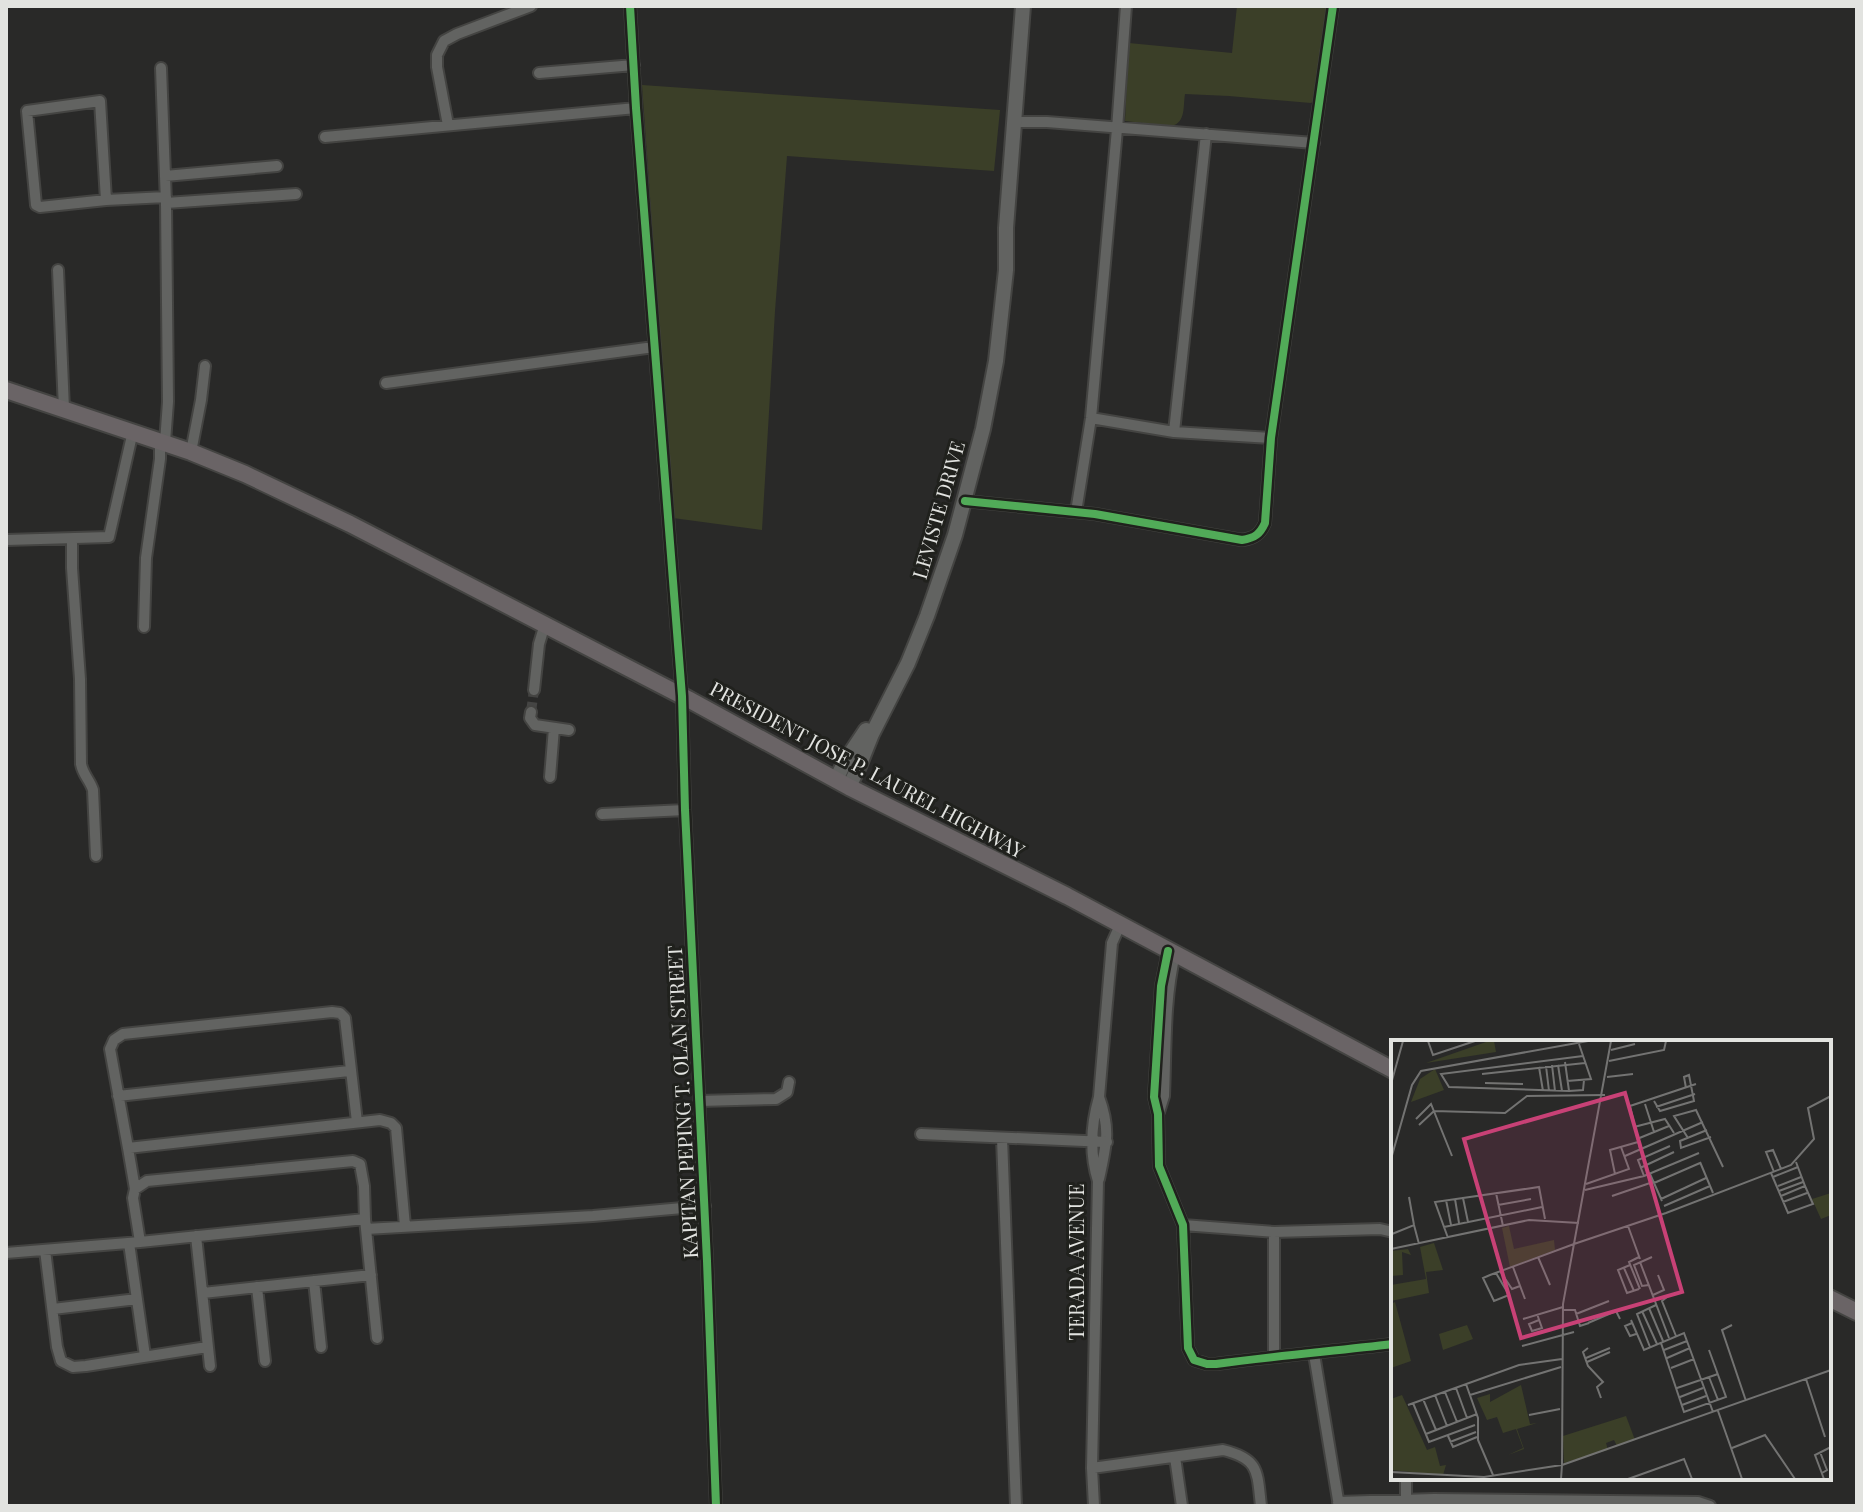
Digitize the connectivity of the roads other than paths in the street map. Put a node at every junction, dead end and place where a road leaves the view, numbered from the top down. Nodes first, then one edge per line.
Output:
1 (531, 6) edge
2 (630, 6) edge
3 (1023, 6) edge
4 (1126, 6) edge
5 (1333, 6) edge
6 (634, 65) junction
7 (161, 68) dead end
8 (539, 73) dead end
9 (636, 108) junction
10 (1014, 122) junction
11 (448, 125) junction
12 (1117, 129) junction
13 (1206, 134) junction
14 (325, 137) dead end
15 (1314, 143) junction
16 (277, 166) dead end
17 (165, 176) junction
18 (296, 194) dead end
19 (106, 200) junction
20 (166, 200) junction
21 (1006, 228) junction
22 (58, 270) dead end
23 (654, 347) junction
24 (205, 366) dead end
25 (386, 383) dead end
26 (6, 390) edge
27 (64, 409) junction
28 (1091, 418) junction
29 (133, 431) junction
30 (1174, 432) junction
31 (1271, 438) junction
32 (162, 441) junction
33 (191, 452) junction
34 (965, 501) junction
35 (1076, 512) junction
36 (72, 539) junction
37 (6, 540) edge
38 (545, 624) junction
39 (144, 627) dead end
40 (534, 690) tunnel mouth
41 (682, 696) junction
42 (531, 712) dead end
43 (554, 728) junction
44 (569, 730) dead end
45 (550, 777) dead end
46 (842, 783) junction
47 (685, 810) junction
48 (602, 814) dead end
49 (96, 856) dead end
50 (1120, 925) junction
51 (1171, 952) junction
52 (1391, 1069) edge
53 (349, 1071) junction
54 (789, 1082) dead end
55 (118, 1096) junction
56 (1099, 1097) junction
57 (699, 1101) junction
58 (357, 1122) junction
59 (921, 1134) dead end
60 (1002, 1138) junction
61 (1092, 1142) junction
62 (1107, 1142) junction
63 (128, 1148) junction
64 (1098, 1181) junction
65 (135, 1189) junction
66 (705, 1206) junction
67 (366, 1224) junction
68 (1183, 1225) junction
69 (405, 1226) junction
70 (1274, 1232) junction
71 (1391, 1232) edge
72 (196, 1236) junction
73 (135, 1243) junction
74 (45, 1250) junction
75 (6, 1253) edge
76 (371, 1275) junction
77 (314, 1281) junction
78 (257, 1287) junction
79 (203, 1293) junction
80 (137, 1299) junction
81 (1831, 1299) edge
82 (53, 1309) junction
83 (1857, 1312) edge
84 (377, 1338) dead end
85 (1391, 1344) edge
86 (207, 1347) junction
87 (321, 1347) dead end
88 (1314, 1354) junction
89 (145, 1356) junction
90 (1274, 1356) junction
91 (265, 1361) dead end
92 (210, 1366) dead end
93 (1175, 1457) junction
94 (1092, 1468) junction
95 (1406, 1480) edge
96 (1406, 1499) junction
97 (1434, 1502) edge
98 (1545, 1503) edge
99 (1339, 1504) edge
100 (1648, 1504) edge
101 (716, 1506) edge
102 (1016, 1506) edge
103 (1094, 1506) edge
104 (1182, 1506) edge
105 (1261, 1506) edge
106 (1710, 1506) edge

1 - 11 street
2 - 6 street, KAPITAN PEPING T. OLAN STREET
3 - 10 main road, LEVISTE DRIVE
4 - 12 street
5 - 15 street
6 - 8 street
6 - 9 street, KAPITAN PEPING T. OLAN STREET
7 - 17 street
9 - 11 street
9 - 23 street, KAPITAN PEPING T. OLAN STREET
10 - 12 street
10 - 21 main road, LEVISTE DRIVE
11 - 14 street
12 - 13 street
12 - 28 street
13 - 15 street
13 - 30 street
15 - 31 street
16 - 17 street
17 - 20 street
18 - 20 street
19 - 19 street
19 - 20 street
20 - 32 street
21 - 34 main road, LEVISTE DRIVE
21 - 46 main road, LEVISTE DRIVE
22 - 27 street
23 - 25 street
23 - 41 street, KAPITAN PEPING T. OLAN STREET
24 - 33 street
26 - 27 main road, PRESIDENT JOSE P. LAUREL HIGHWAY
27 - 29 main road, PRESIDENT JOSE P. LAUREL HIGHWAY
28 - 30 street
28 - 35 street
29 - 32 main road, PRESIDENT JOSE P. LAUREL HIGHWAY
29 - 36 street
30 - 31 street
31 - 35 street
32 - 33 main road, PRESIDENT JOSE P. LAUREL HIGHWAY
32 - 39 street
33 - 38 main road, PRESIDENT JOSE P. LAUREL HIGHWAY
34 - 35 street
34 - 46 main road, LEVISTE DRIVE
36 - 37 street
36 - 49 street
38 - 40 street
38 - 41 main road, PRESIDENT JOSE P. LAUREL HIGHWAY
41 - 46 main road, PRESIDENT JOSE P. LAUREL HIGHWAY
41 - 47 street, KAPITAN PEPING T. OLAN STREET
42 - 43 street
43 - 44 street
43 - 45 street
46 - 50 main road, PRESIDENT JOSE P. LAUREL HIGHWAY
47 - 48 street
47 - 57 street, KAPITAN PEPING T. OLAN STREET
50 - 51 main road, PRESIDENT JOSE P. LAUREL HIGHWAY
50 - 56 street, TERADA AVENUE
51 - 52 main road, PRESIDENT JOSE P. LAUREL HIGHWAY
51 - 68 street
53 - 55 street
53 - 55 street
53 - 58 street
54 - 57 street
55 - 63 street
56 - 61 street, TERADA AVENUE
56 - 62 street
57 - 66 street, KAPITAN PEPING T. OLAN STREET
58 - 63 street
58 - 69 street
59 - 60 street
60 - 61 street
60 - 102 street
61 - 62 street
61 - 64 street, TERADA AVENUE
62 - 64 street
63 - 65 street
64 - 94 street, TERADA AVENUE
65 - 67 street
65 - 73 street
66 - 69 street
66 - 101 street, KAPITAN PEPING T. OLAN STREET
67 - 69 street
67 - 72 street
67 - 76 street
68 - 70 street
68 - 90 street
70 - 71 street
70 - 90 street
72 - 73 street
72 - 79 street
73 - 74 street
73 - 80 street
74 - 75 street
74 - 82 street
76 - 77 street
76 - 84 street
77 - 78 street
77 - 87 street
78 - 79 street
78 - 91 street
79 - 86 street
80 - 82 street
80 - 89 street
81 - 83 main road
82 - 89 street
85 - 88 street
86 - 89 street
86 - 92 street
88 - 90 street
88 - 99 street
93 - 94 street
93 - 104 street
93 - 105 street
94 - 103 street, TERADA AVENUE
95 - 96 street
96 - 97 street
96 - 99 street
97 - 98 street
98 - 100 street
100 - 106 street

